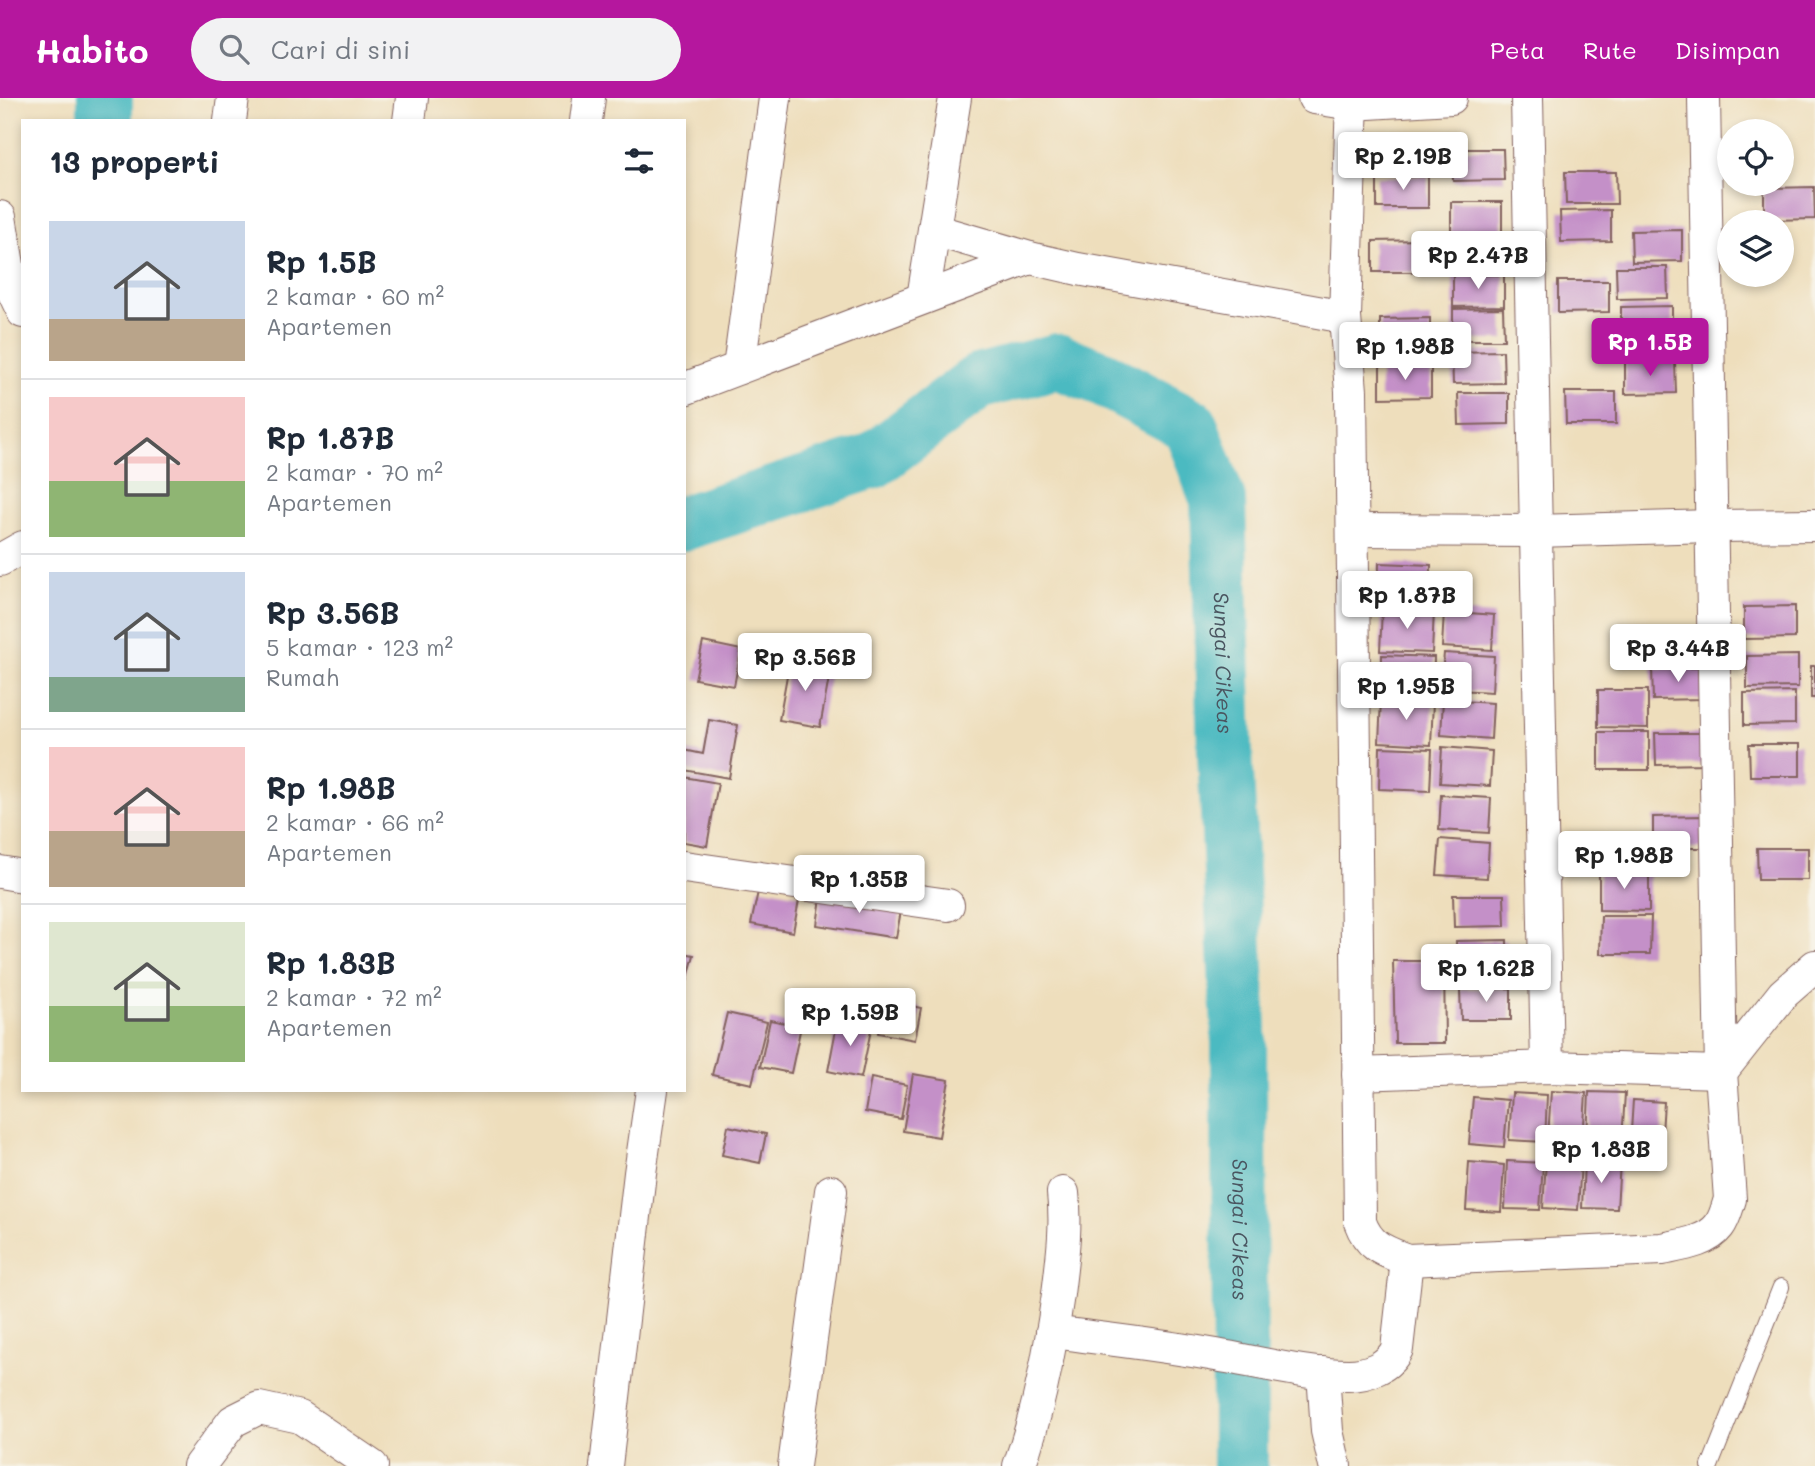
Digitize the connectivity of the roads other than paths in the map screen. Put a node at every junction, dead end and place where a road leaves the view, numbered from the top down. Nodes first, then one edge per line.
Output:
1 (233, 98) edge
2 (412, 98) edge
3 (589, 98) edge
4 (775, 98) edge
5 (955, 98) edge
6 (1314, 98) edge
7 (1451, 98) edge
8 (1527, 98) edge
9 (1704, 98) edge
10 (1352, 101) edge
11 (230, 119) edge
12 (409, 119) edge
13 (586, 119) edge
14 (0, 217) edge
15 (934, 230) junction
16 (1030, 258) junction
17 (923, 298) junction
18 (21, 308) edge
19 (1345, 317) junction
20 (739, 368) junction
21 (686, 387) edge
22 (1815, 525) edge
23 (1712, 526) junction
24 (1353, 530) junction
25 (1535, 531) junction
26 (21, 548) edge
27 (0, 560) edge
28 (686, 867) edge
29 (0, 872) edge
30 (21, 876) edge
31 (948, 905) dead end
32 (1815, 965) edge
33 (1547, 1067) junction
34 (1721, 1072) junction
35 (1358, 1074) junction
36 (652, 1092) edge
37 (831, 1191) dead end
38 (1063, 1193) dead end
39 (1407, 1260) junction
40 (1782, 1287) dead end
41 (1052, 1332) junction
42 (1314, 1371) junction
43 (199, 1466) edge
44 (372, 1466) edge
45 (606, 1466) edge
46 (794, 1466) edge
47 (1019, 1466) edge
48 (1335, 1466) edge
49 (1710, 1466) edge

1 - 11 street
2 - 12 street
3 - 13 street
4 - 20 street
5 - 15 street
6 - 10 street
7 - 10 street
8 - 25 street
9 - 23 street
10 - 19 street
14 - 18 street
15 - 16 street
15 - 17 street
16 - 17 street
16 - 19 street
17 - 20 street
19 - 24 street
20 - 21 street
22 - 23 street
23 - 25 street
23 - 34 street
24 - 25 street
24 - 35 street
25 - 33 street
26 - 27 street
28 - 31 street
29 - 30 street
32 - 34 street
33 - 34 street
33 - 35 street
34 - 39 street
35 - 39 street
36 - 45 street
37 - 46 street
38 - 41 street
39 - 42 street
40 - 49 lane
41 - 42 street
41 - 47 street
42 - 48 street
43 - 44 street

